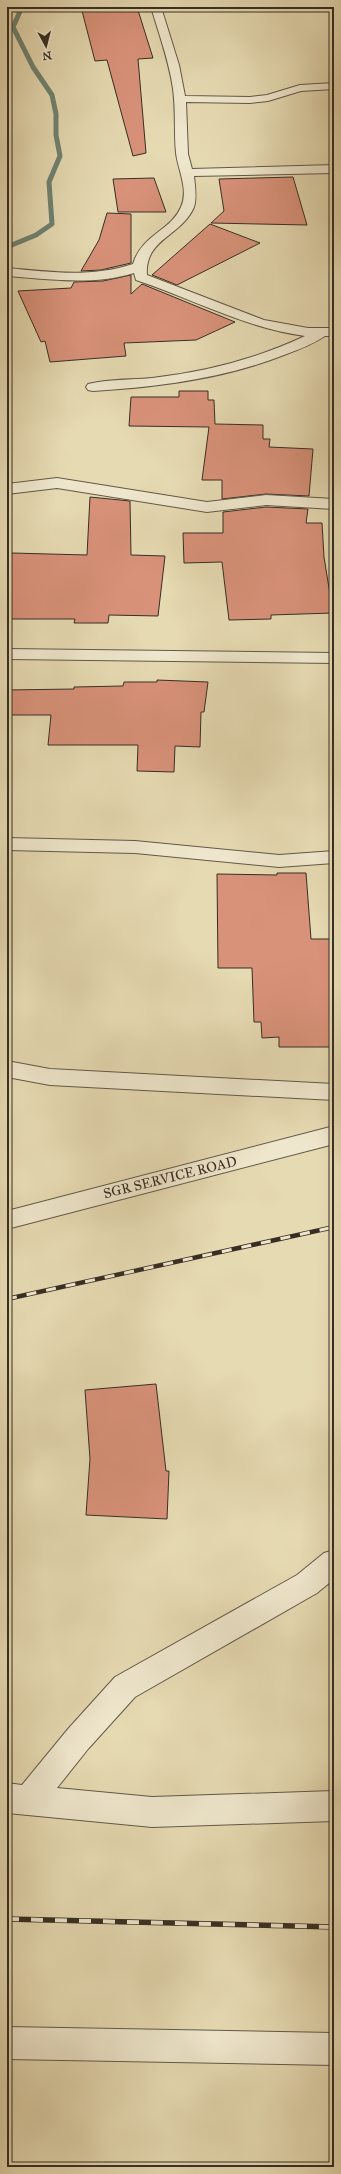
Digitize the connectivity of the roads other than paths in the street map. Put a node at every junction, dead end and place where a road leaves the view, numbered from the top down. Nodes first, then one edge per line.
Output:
1 (156, 7) edge
2 (334, 86) edge
3 (180, 99) junction
4 (334, 169) edge
5 (188, 173) junction
6 (138, 267) junction
7 (7, 272) edge
8 (327, 333) edge
9 (93, 387) dead end
10 (7, 489) edge
11 (334, 504) edge
12 (7, 654) edge
13 (334, 658) edge
14 (7, 844) edge
15 (334, 857) edge
16 (7, 1069) edge
17 (334, 1092) edge
18 (334, 1135) edge
19 (7, 1220) edge
20 (334, 1562) edge
21 (17, 1799) edge
22 (334, 1806) edge
23 (7, 2043) edge
24 (334, 2049) edge

1 - 3 street
2 - 3 street
3 - 5 street
4 - 5 street
5 - 6 street
6 - 7 street
6 - 8 street
8 - 9 street
10 - 11 street
12 - 13 street
14 - 15 street
16 - 17 street
18 - 19 street, SGR SERVICE ROAD
20 - 21 street
21 - 22 street
23 - 24 street

